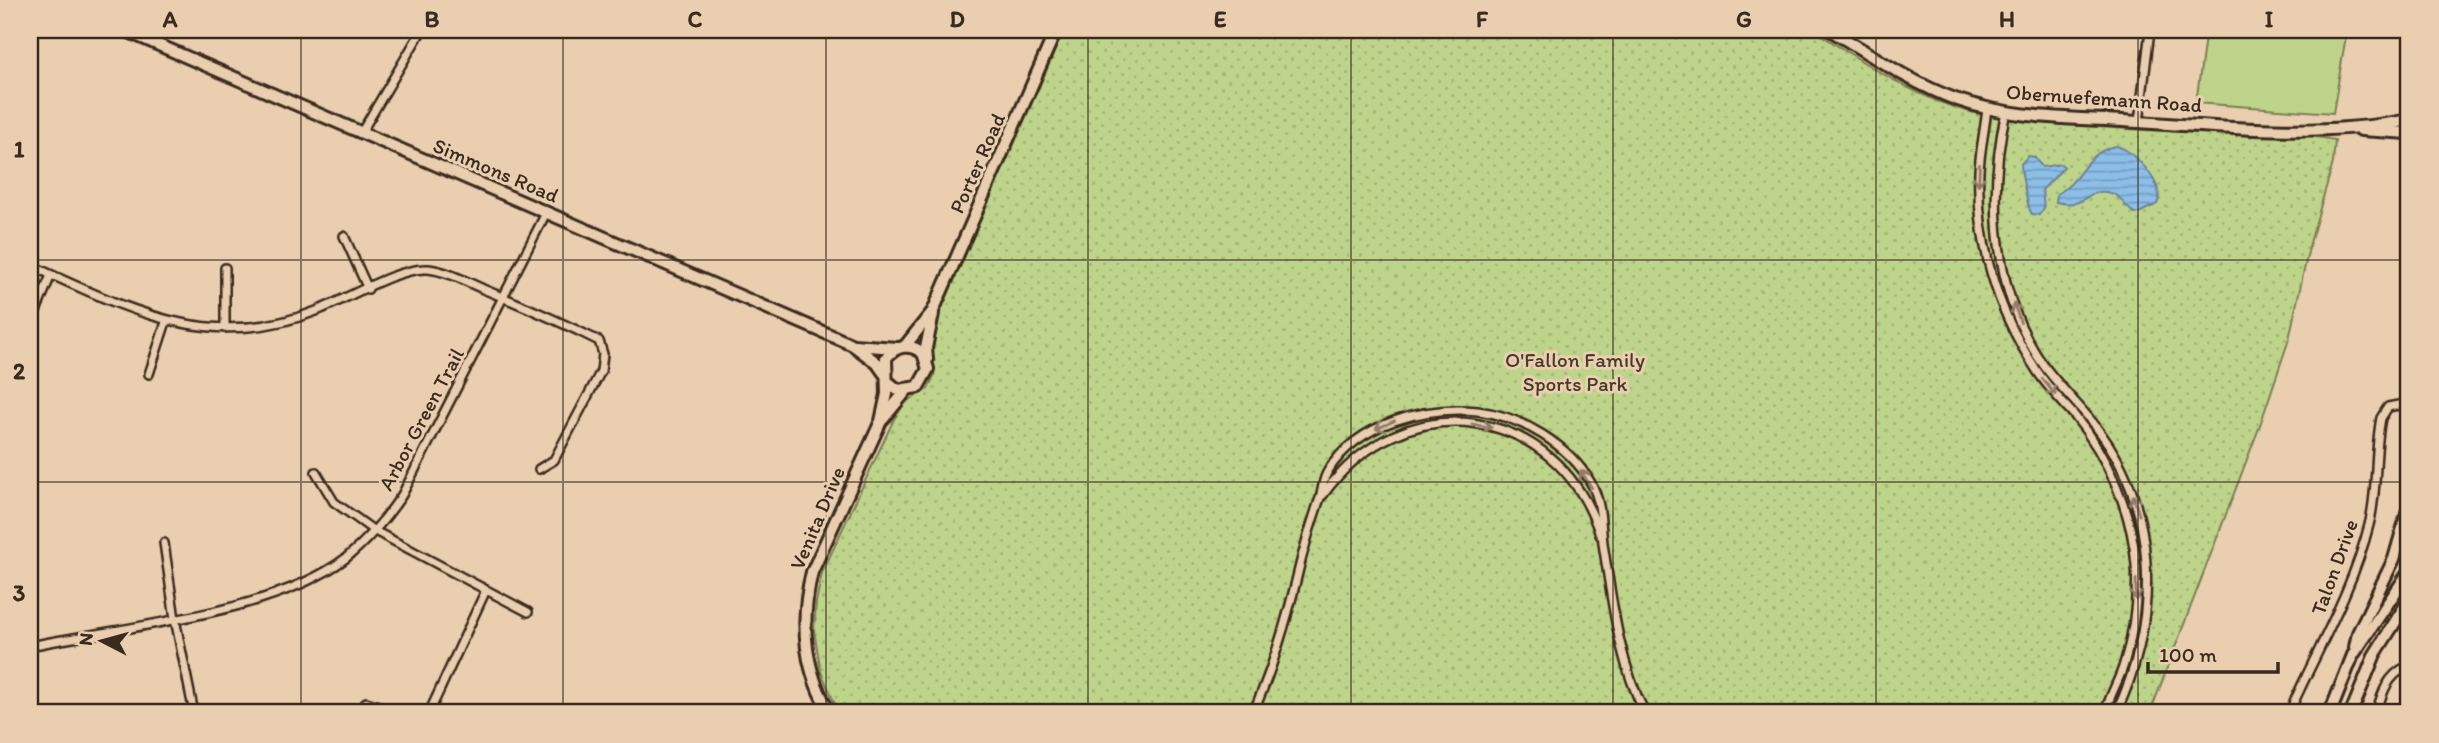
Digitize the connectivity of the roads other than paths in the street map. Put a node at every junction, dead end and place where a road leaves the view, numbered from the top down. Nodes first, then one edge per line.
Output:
1 (124, 30) edge
2 (422, 30) edge
3 (1056, 30) edge
4 (2150, 30) edge
5 (1835, 31) edge
6 (1987, 108) junction
7 (2006, 111) junction
8 (2409, 120) edge
9 (2138, 122) junction
10 (2352, 127) junction
11 (362, 133) junction
12 (2409, 133) edge
13 (546, 213) junction
14 (344, 236) dead end
15 (30, 265) edge
16 (225, 268) dead end
17 (51, 275) junction
18 (368, 289) junction
19 (505, 298) junction
20 (933, 311) junction
21 (166, 322) junction
22 (30, 326) edge
23 (225, 328) junction
24 (853, 345) junction
25 (901, 347) junction
26 (927, 361) junction
27 (149, 374) dead end
28 (886, 377) junction
29 (906, 391) junction
30 (2409, 403) edge
31 (881, 421) junction
32 (539, 469) dead end
33 (316, 471) dead end
34 (1320, 499) junction
35 (2409, 507) edge
36 (373, 530) junction
37 (164, 543) dead end
38 (1603, 544) junction
39 (2409, 572) edge
40 (485, 590) junction
41 (2409, 600) edge
42 (528, 612) dead end
43 (175, 619) junction
44 (30, 646) edge
45 (2353, 655) junction
46 (2406, 667) dead end
47 (366, 702) dead end
48 (194, 713) edge
49 (400, 713) edge
50 (429, 713) edge
51 (830, 713) edge
52 (1253, 713) edge
53 (1645, 713) edge
54 (2105, 713) edge
55 (2116, 713) edge
56 (2289, 713) edge
57 (2330, 713) edge
58 (2351, 713) edge
59 (2376, 713) edge

1 - 11 street, Simmons Road
2 - 11 street
3 - 20 street, Porter Road
4 - 9 street
5 - 6 street, Obernuefemann Road
6 - 7 street, Obernuefemann Road
6 -> 54 street
7 - 9 street, Obernuefemann Road
55 -> 7 street
8 - 10 street
9 - 10 street, Obernuefemann Road
10 - 12 street
11 - 13 street, Simmons Road
13 - 19 street, Arbor Green Trail
13 - 24 street, Simmons Road
14 - 18 street
15 - 17 street
16 - 23 street
17 - 21 street
17 - 22 street
18 - 19 street
18 - 23 street
19 - 32 street
19 - 36 street, Arbor Green Trail
20 - 25 street, Porter Road
20 - 26 street, Porter Road
21 - 23 street
21 - 27 street
24 - 25 street, Simmons Road
24 - 28 street, Simmons Road
25 - 26 street
25 - 28 street
26 - 29 street
28 - 29 street
28 - 31 street, Venita Drive
29 - 31 street, Venita Drive
30 - 56 street, Talon Drive
31 - 51 street, Venita Drive
33 - 36 street
34 -> 38 street
38 -> 34 street
34 - 52 street
35 - 45 street
36 - 40 street
36 - 43 street, Arbor Green Trail
37 - 43 street
38 - 53 street
39 - 45 street
40 - 42 street
40 - 50 street
41 - 58 street
43 - 44 street, Arbor Green Trail
43 - 48 street
45 - 57 street
46 - 59 street
47 - 49 street

